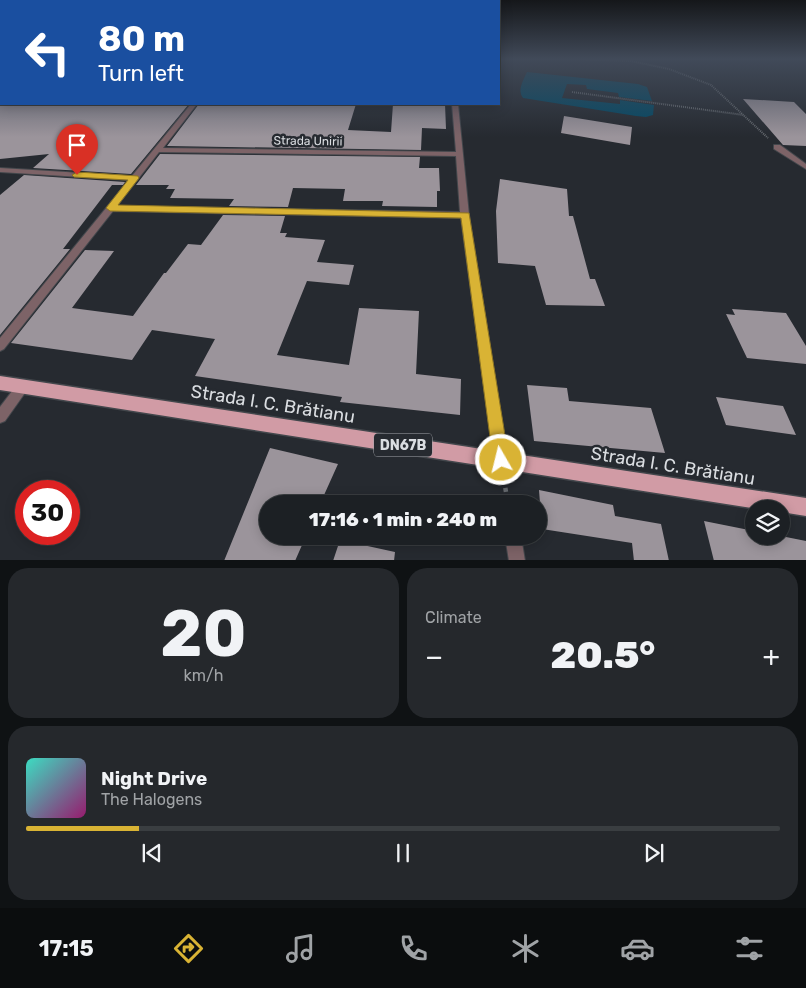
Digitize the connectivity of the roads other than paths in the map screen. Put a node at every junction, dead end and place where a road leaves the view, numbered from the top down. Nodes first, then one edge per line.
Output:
1 (193, 105) edge
2 (455, 105) edge
3 (777, 147) road end
4 (157, 150) junction
5 (460, 154) junction
6 (806, 166) edge
7 (0, 170) edge
8 (134, 178) junction
9 (110, 208) junction
10 (465, 215) junction
11 (0, 346) edge
12 (0, 383) edge
13 (23, 386) junction
14 (0, 417) edge
15 (501, 460) junction
16 (806, 507) edge
17 (514, 545) edge
18 (517, 560) edge

1 - 4 street
2 - 5 street
3 - 6 street
4 - 5 street, Strada Unirii
4 - 8 street
5 - 10 street
7 - 8 street
8 - 9 street
9 - 10 street
9 - 11 street
10 - 15 street
12 - 13 main road, Strada I. C. Brătianu / DN67B
13 - 14 street
13 - 15 main road, Strada I. C. Brătianu / DN67B
15 - 16 main road, Strada I. C. Brătianu / DN67B
17 - 18 street

